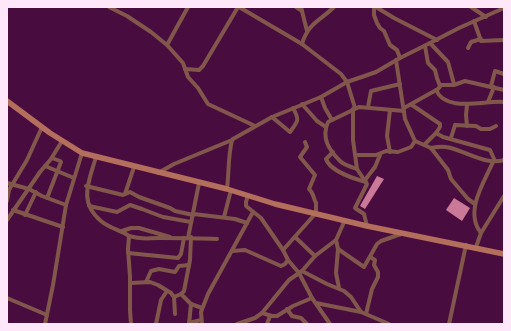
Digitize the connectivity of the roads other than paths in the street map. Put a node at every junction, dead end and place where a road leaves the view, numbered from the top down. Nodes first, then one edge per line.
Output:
1 (109, 7) edge
2 (188, 7) edge
3 (238, 7) edge
4 (296, 7) edge
5 (334, 7) edge
6 (375, 7) edge
7 (471, 7) edge
8 (504, 8) edge
9 (301, 9) edge
10 (486, 17) junction
11 (474, 21) junction
12 (307, 31) junction
13 (481, 39) junction
14 (437, 40) junction
15 (504, 40) edge
16 (302, 44) junction
17 (430, 44) junction
18 (166, 45) junction
19 (425, 46) junction
20 (468, 48) dead end
21 (398, 59) junction
22 (185, 69) junction
23 (504, 74) edge
24 (348, 82) junction
25 (400, 84) junction
26 (454, 84) junction
27 (440, 86) junction
28 (492, 86) junction
29 (436, 90) junction
30 (504, 90) edge
31 (321, 97) junction
32 (488, 102) junction
33 (504, 102) edge
34 (8, 104) edge
35 (302, 104) junction
36 (412, 105) junction
37 (467, 105) junction
38 (368, 107) junction
39 (294, 108) junction
40 (354, 109) junction
41 (390, 110) junction
42 (404, 110) junction
43 (272, 117) junction
44 (332, 120) junction
45 (255, 126) junction
46 (467, 126) junction
47 (496, 126) dead end
48 (42, 127) junction
49 (326, 127) junction
50 (436, 133) junction
51 (451, 138) junction
52 (232, 140) junction
53 (62, 141) junction
54 (415, 141) junction
55 (305, 142) dead end
56 (425, 144) junction
57 (431, 148) junction
58 (333, 152) junction
59 (390, 152) junction
60 (82, 153) junction
61 (356, 155) junction
62 (380, 155) junction
63 (96, 157) junction
64 (52, 158) junction
65 (504, 160) edge
66 (494, 162) junction
67 (44, 166) junction
68 (134, 167) junction
69 (357, 169) junction
70 (57, 172) junction
71 (158, 173) junction
72 (74, 178) junction
73 (366, 181) junction
74 (7, 183) edge
75 (199, 183) junction
76 (12, 185) junction
77 (86, 186) junction
78 (28, 188) junction
79 (229, 190) junction
80 (36, 192) junction
81 (125, 194) junction
82 (248, 195) junction
83 (504, 196) edge
84 (47, 198) junction
85 (7, 201) edge
86 (475, 204) junction
87 (66, 205) junction
88 (89, 206) junction
89 (13, 210) junction
90 (253, 212) junction
91 (316, 213) junction
92 (193, 214) junction
93 (25, 215) junction
94 (224, 218) junction
95 (7, 220) edge
96 (345, 220) junction
97 (191, 222) junction
98 (248, 223) junction
99 (367, 226) junction
100 (63, 227) junction
101 (122, 232) junction
102 (403, 233) junction
103 (481, 233) junction
104 (129, 236) junction
105 (295, 237) junction
106 (174, 238) junction
107 (188, 238) junction
108 (217, 239) dead end
109 (336, 240) junction
110 (466, 245) junction
111 (476, 247) junction
112 (338, 249) junction
113 (283, 250) junction
114 (232, 251) junction
115 (128, 253) junction
116 (504, 254) edge
117 (315, 256) junction
118 (370, 257) junction
119 (288, 260) junction
120 (189, 265) junction
121 (300, 272) junction
122 (146, 282) junction
123 (130, 283) junction
124 (339, 288) junction
125 (167, 290) junction
126 (181, 294) junction
127 (174, 297) junction
128 (7, 298) edge
129 (312, 298) junction
130 (316, 303) junction
131 (191, 304) junction
132 (202, 308) junction
133 (287, 310) junction
134 (361, 312) junction
135 (262, 313) junction
136 (174, 314) dead end
137 (366, 314) junction
138 (47, 315) junction
139 (270, 316) junction
140 (201, 322) edge
141 (189, 323) edge
142 (306, 323) edge
143 (385, 323) edge
144 (45, 324) edge
145 (131, 324) edge
146 (156, 324) edge
147 (239, 324) edge
148 (267, 324) edge
149 (330, 324) edge
150 (448, 324) edge

1 - 18 street
2 - 18 street
3 - 16 street
3 - 22 street
4 - 9 street
5 - 12 street
6 - 14 street
6 - 21 street
7 - 10 street
8 - 10 street
9 - 12 street
10 - 11 street
11 - 13 street
11 - 14 street
12 - 16 street
13 - 15 street
13 - 20 street
14 - 17 street
16 - 24 street
17 - 19 street
17 - 26 street
18 - 22 street
19 - 21 street
19 - 27 street
21 - 24 street
21 - 25 street
22 - 45 street
23 - 28 street
24 - 31 street
24 - 40 street
25 - 38 street
25 - 42 street
26 - 27 street
26 - 28 street
27 - 29 street
28 - 30 street
28 - 32 street
29 - 36 street
29 - 37 street
31 - 35 street
31 - 44 street
32 - 33 street
32 - 37 street
34 - 48 street
35 - 39 street
35 - 49 street
36 - 42 street
36 - 50 street
37 - 46 street
38 - 40 street
38 - 41 street
39 - 43 street
39 - 43 street
40 - 44 street
40 - 61 street
41 - 42 street
41 - 59 street
42 - 54 street
43 - 45 street
44 - 49 street
45 - 52 street
46 - 47 street
46 - 51 street
48 - 53 street
48 - 76 street
49 - 58 street
50 - 51 street
50 - 56 street
51 - 66 street
52 - 71 street
52 - 79 street
53 - 60 street
53 - 64 street
54 - 56 street
54 - 59 street
55 - 91 street
56 - 57 street
57 - 66 street
57 - 86 street
58 - 69 street
58 - 73 street
59 - 62 street
60 - 63 street
60 - 72 street
61 - 62 street
61 - 69 street
62 - 73 street
63 - 68 street
63 - 77 street
64 - 67 street
64 - 70 street
65 - 66 street
66 - 86 street
67 - 70 street
67 - 78 street
68 - 71 street
68 - 81 street
69 - 73 street
70 - 72 street
70 - 84 street
71 - 75 street
72 - 87 street
73 - 99 street
74 - 76 street
75 - 79 street
75 - 92 street
76 - 78 street
76 - 85 street
77 - 81 street
77 - 88 street
78 - 80 street
78 - 89 street
79 - 82 street
79 - 94 street
80 - 84 street
80 - 93 street
81 - 92 street
82 - 90 street
82 - 91 street
83 - 103 street
84 - 87 street
86 - 103 street
87 - 100 street
88 - 97 street
88 - 101 street
89 - 93 street
89 - 95 street
90 - 98 street
90 - 113 street
91 - 96 street
91 - 105 street
92 - 94 street
92 - 97 street
93 - 100 street
94 - 98 street
96 - 99 street
96 - 109 street
97 - 107 street
98 - 114 street
99 - 102 street
100 - 138 street
101 - 104 street
101 - 106 street
102 - 110 street
102 - 118 street
103 - 111 street
104 - 106 street
104 - 115 street
105 - 113 street
105 - 117 street
106 - 107 street
107 - 108 street
107 - 115 street
107 - 120 street
109 - 112 street
109 - 117 street
110 - 111 street
110 - 150 street
111 - 116 street
112 - 118 street
112 - 124 street
113 - 119 street
114 - 119 street
114 - 132 street
115 - 123 street
117 - 121 street
118 - 137 street
119 - 121 street
120 - 122 street
120 - 126 street
121 - 124 street
121 - 129 street
121 - 135 street
122 - 123 street
122 - 125 street
123 - 145 street
124 - 134 street
125 - 127 street
125 - 146 street
126 - 127 street
126 - 131 street
127 - 136 street
128 - 138 street
129 - 130 street
129 - 133 street
130 - 134 street
130 - 149 street
131 - 132 street
131 - 141 street
132 - 140 street
133 - 139 street
133 - 142 street
134 - 137 street
135 - 139 street
135 - 147 street
137 - 143 street
138 - 144 street
139 - 148 street
140 - 141 street

